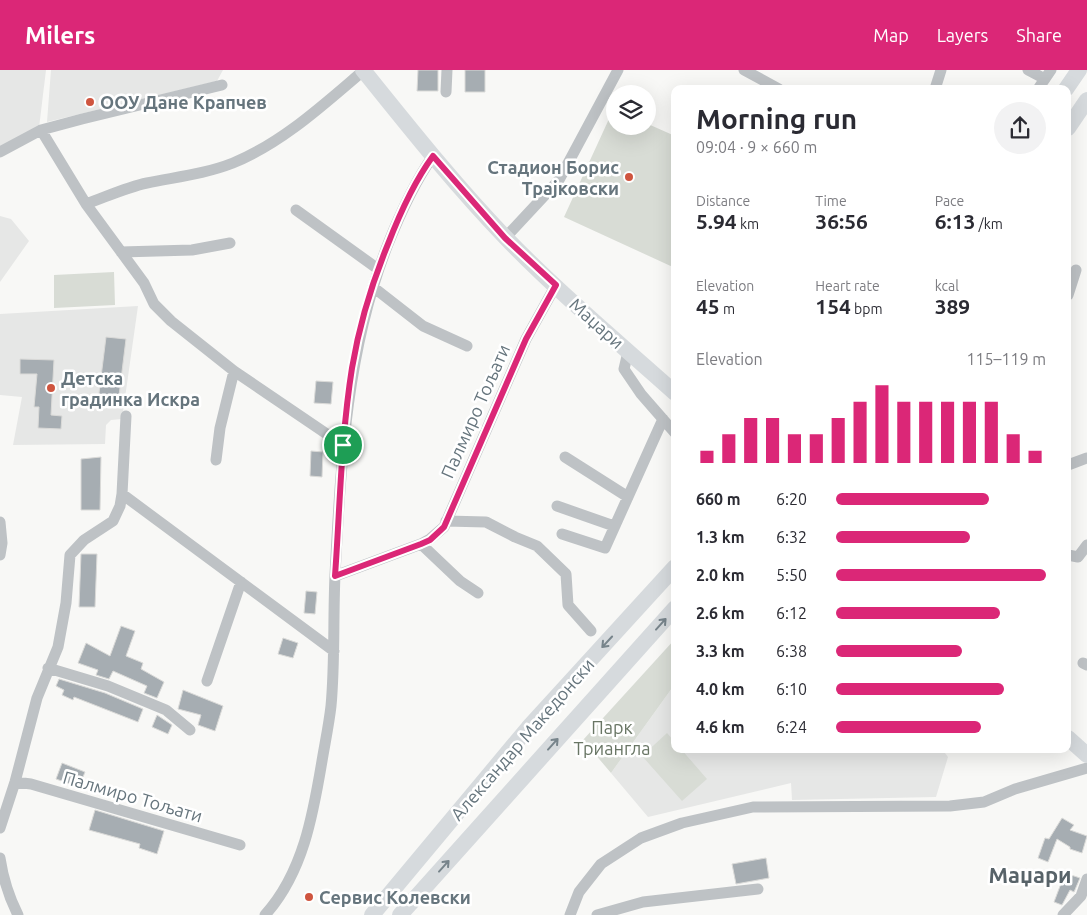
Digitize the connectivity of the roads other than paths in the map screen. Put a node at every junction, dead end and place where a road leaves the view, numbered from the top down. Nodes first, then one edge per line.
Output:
1 (363, 70) edge
2 (447, 70) edge
3 (618, 70) edge
4 (744, 70) edge
5 (941, 70) edge
6 (1028, 70) edge
7 (1079, 70) edge
8 (1048, 74) edge
9 (222, 85) dead end
10 (772, 85) edge
11 (936, 85) edge
12 (1041, 85) edge
13 (1069, 85) edge
14 (446, 92) dead end
15 (1087, 100) edge
16 (1071, 124) edge
17 (41, 130) junction
18 (0, 152) edge
19 (433, 156) junction
20 (86, 204) junction
21 (296, 210) dead end
22 (505, 238) junction
23 (230, 243) dead end
24 (121, 252) junction
25 (378, 269) junction
26 (1076, 270) dead end
27 (556, 285) junction
28 (1071, 286) edge
29 (373, 287) junction
30 (467, 346) dead end
31 (628, 352) junction
32 (234, 371) junction
33 (671, 390) edge
34 (126, 416) dead end
35 (663, 419) junction
36 (671, 428) edge
37 (343, 445) junction
38 (566, 457) dead end
39 (1087, 458) edge
40 (216, 460) dead end
41 (1071, 464) edge
42 (122, 494) junction
43 (628, 496) junction
44 (557, 506) dead end
45 (446, 521) junction
46 (0, 522) edge
47 (614, 526) junction
48 (562, 534) dead end
49 (421, 544) junction
50 (1087, 545) edge
51 (0, 555) edge
52 (1071, 556) edge
53 (671, 571) edge
54 (335, 576) junction
55 (241, 582) junction
56 (478, 593) dead end
57 (671, 612) edge
58 (591, 631) dead end
59 (334, 651) junction
60 (48, 668) junction
61 (207, 681) dead end
62 (190, 730) dead end
63 (1071, 741) edge
64 (1087, 755) edge
65 (1087, 768) edge
66 (15, 782) junction
67 (0, 828) edge
68 (240, 846) dead end
69 (0, 858) edge
70 (1087, 879) edge
71 (758, 888) dead end
72 (18, 915) edge
73 (265, 915) edge
74 (372, 915) edge
75 (400, 915) edge
76 (570, 915) edge
77 (597, 915) edge
78 (1063, 915) edge

1 - 19 street, Маџари
1 - 20 street
2 - 14 street
3 - 22 street
4 - 10 street
5 - 11 street
6 - 8 street
7 - 13 street
8 - 12 street
9 - 17 street
15 - 16 street
17 - 18 street
17 - 20 street
19 - 22 street, Маџари
19 - 25 street
20 - 24 street
21 - 25 street
22 - 27 street, Маџари
23 - 24 street
24 - 32 street
25 - 29 street
26 - 28 street
27 - 31 street, Маџари
27 - 45 street, Палмиро Тољати
29 - 30 street
29 - 37 street
31 - 33 street, Маџари
31 - 35 street
32 - 37 street
32 - 40 street
34 - 42 street
35 - 36 street
35 - 43 street
37 - 54 street
38 - 43 street
39 - 41 street
42 - 55 street
42 - 60 street
43 - 47 street
44 - 47 street
45 - 49 street, Палмиро Тољати
45 - 58 street
46 - 51 street
47 - 48 street
49 - 54 street, Палмиро Тољати
49 - 56 street
50 - 52 street
53 -> 74 street, Александар Македонски
54 - 59 street
55 - 59 street
55 - 61 street
75 -> 57 street, Александар Македонски
59 - 73 street
60 - 62 street
60 - 66 street
63 - 64 street
65 - 76 street
66 - 67 street
66 - 68 street, Палмиро Тољати
69 - 72 street
70 - 78 street
71 - 77 street

